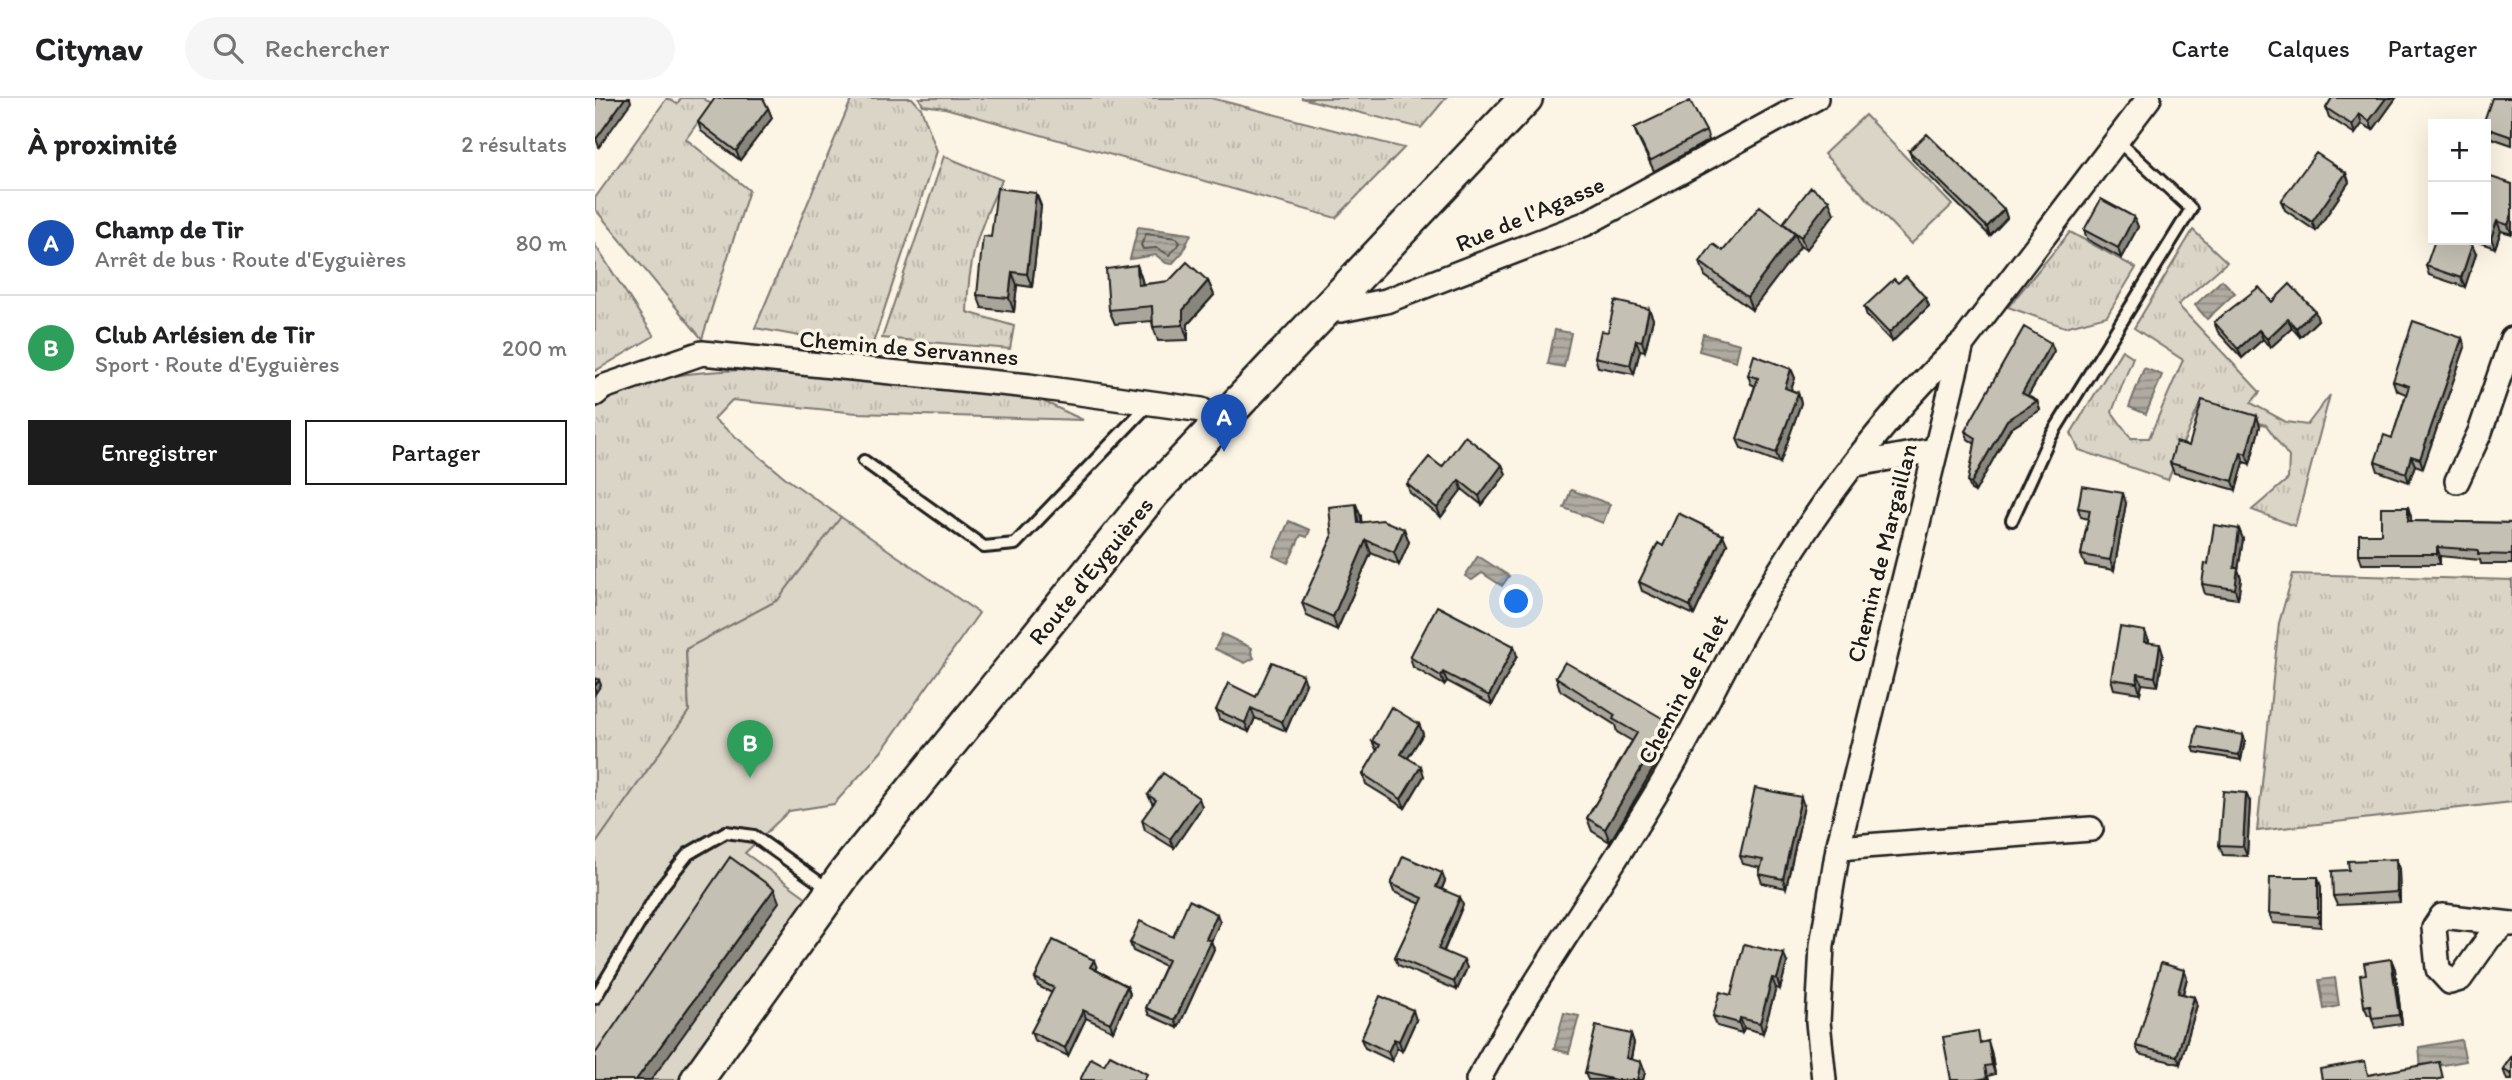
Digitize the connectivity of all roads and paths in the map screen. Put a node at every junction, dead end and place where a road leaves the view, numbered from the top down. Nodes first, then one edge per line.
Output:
1 (1526, 98) edge
2 (1816, 98) edge
3 (2149, 98) edge
4 (2117, 141) junction
5 (1329, 309) junction
6 (2512, 340) edge
7 (1962, 344) junction
8 (595, 394) edge
9 (1150, 403) junction
10 (1219, 425) junction
11 (1934, 450) junction
12 (865, 461) dead end
13 (1857, 464) junction
14 (2457, 481) dead end
15 (2012, 520) dead end
16 (2091, 829) dead end
17 (1838, 848) junction
18 (832, 892) junction
19 (595, 998) edge
20 (697, 1080) edge
21 (1478, 1080) edge
22 (1824, 1080) edge

1 - 5 main road, Route d'Eyguières
2 - 5 street, Rue de l'Agasse
3 - 4 street, Chemin de Margaillan
4 - 7 street, Chemin de Margaillan
4 - 15 lane
5 - 10 main road, Route d'Eyguières
6 - 14 street
7 - 11 street, Chemin de Margaillan
7 - 13 street, Chemin de Falet
8 - 9 street, Chemin de Servannes
9 - 10 street, Chemin de Servannes
9 - 12 lane
10 - 18 main road, Route d'Eyguières
11 - 13 street
11 - 17 street, Chemin de Margaillan
13 - 21 street, Chemin de Falet
16 - 17 street
17 - 22 street, Chemin de Margaillan
18 - 19 lane
18 - 20 main road, Route d'Eyguières

